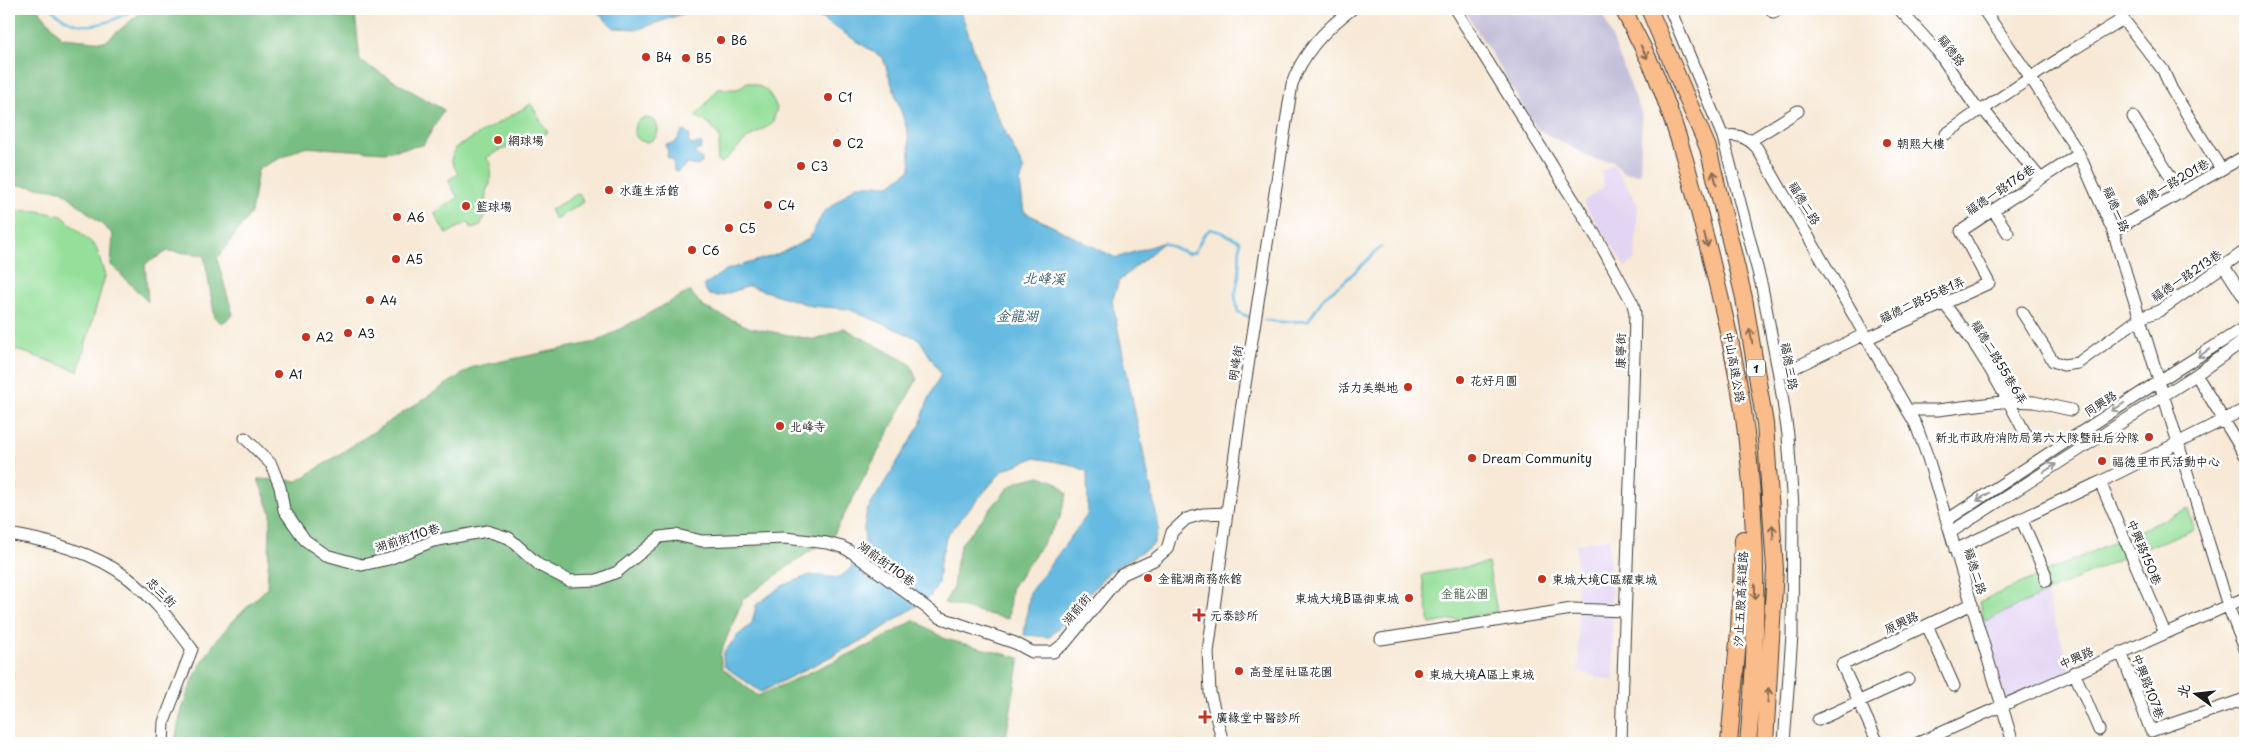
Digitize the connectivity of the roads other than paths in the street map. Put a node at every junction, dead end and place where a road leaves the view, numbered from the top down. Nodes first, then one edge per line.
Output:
1 (1352, 9) edge
2 (1454, 9) edge
3 (1623, 9) edge
4 (1649, 9) edge
5 (1670, 9) edge
6 (1772, 9) edge
7 (1781, 9) edge
8 (1900, 9) edge
9 (1983, 9) edge
10 (2031, 78) junction
11 (1981, 110) junction
12 (1798, 111) dead end
13 (2133, 117) dead end
14 (1946, 134) dead end
15 (1723, 137) junction
16 (1750, 141) junction
17 (2078, 154) junction
18 (2245, 156) edge
19 (2221, 169) junction
20 (2040, 178) junction
21 (2181, 192) junction
22 (1994, 210) junction
23 (2113, 231) junction
24 (2008, 233) dead end
25 (2245, 251) edge
26 (2227, 270) dead end
27 (1989, 283) joint
28 (2245, 299) edge
29 (1944, 304) junction
30 (2022, 312) dead end
31 (2140, 318) junction
32 (2245, 327) edge
33 (1865, 337) junction
34 (2245, 340) edge
35 (1735, 369) junction
36 (1779, 375) junction
37 (2159, 380) junction
38 (2200, 381) dead end
39 (2162, 395) junction
40 (2009, 401) junction
41 (2245, 409) edge
42 (1907, 410) junction
43 (2071, 410) dead end
44 (2224, 421) junction
45 (2026, 437) dead end
46 (245, 438) dead end
47 (2179, 442) junction
48 (2245, 455) edge
49 (2100, 482) junction
50 (1227, 513) junction
51 (1947, 520) junction
52 (2021, 520) junction
53 (1951, 532) junction
54 (9, 534) edge
55 (1955, 550) junction
56 (2046, 581) dead end
57 (2245, 598) edge
58 (1972, 604) junction
59 (2228, 606) junction
60 (925, 607) joint
61 (1624, 611) junction
62 (1927, 625) junction
63 (2165, 633) junction
64 (1381, 639) dead end
65 (2245, 649) edge
66 (2121, 652) junction
67 (2074, 672) junction
68 (1908, 680) dead end
69 (1954, 686) dead end
70 (2245, 699) edge
71 (1858, 701) junction
72 (2002, 705) junction
73 (1818, 720) dead end
74 (2099, 730) dead end
75 (163, 743) edge
76 (1223, 743) edge
77 (1621, 743) edge
78 (1729, 743) edge
79 (1748, 743) edge
80 (1765, 743) edge
81 (1784, 743) edge
82 (1878, 743) edge
83 (1918, 743) edge
84 (2013, 743) edge

1 - 50 street, 明峰街
2 - 61 street, 康寧街
3 -> 35 highway, 中山高速公路 / 1
80 -> 4 highway, 中山高速公路 / 1
5 - 15 street, 福德三路
6 - 7 street
8 - 11 street, 福德路
9 - 10 street, 福德一路
10 - 11 street
10 - 17 street, 福德一路
10 - 19 street
11 - 14 street
11 - 20 street, 福德路
12 - 16 street
13 - 21 street
15 - 16 street
15 - 36 street, 福德三路
16 - 33 street, 福德二路
17 - 20 street, 福德一路176巷
17 - 23 street, 福德一路
18 - 19 street, 福德一路201巷
19 - 21 street, 福德一路201巷
20 - 22 street, 福德一路176巷
21 - 23 street, 福德一路201巷
22 - 24 street
22 - 27 street, 福德一路176巷
23 - 31 street, 福德一路
25 - 31 street, 福德一路213巷
26 - 28 street
27 - 29 street, 福德二路55巷1弄
29 - 33 street, 福德二路55巷1弄
29 - 40 street, 福德二路55巷6弄
30 - 31 street, 福德一路213巷
31 - 37 street, 福德一路
32 -> 37 street, 同興路
33 - 36 street, 福德二路55巷1弄
33 - 42 street, 福德二路
34 - 39 street
35 - 78 highway, 汐止五股高架道路 / 1
35 -> 79 highway, 中山高速公路 / 1
36 - 81 street, 福德三路
37 - 39 street, 福德一路
37 -> 51 street, 同興路
38 - 44 street
39 - 47 street, 福德一路
53 -> 39 street
40 - 42 street
40 - 43 street
40 - 45 street, 福德二路55巷6弄
41 - 44 street
42 - 51 street, 福德二路
44 - 47 street
44 - 48 street
46 - 60 street, 湖前街110巷
47 - 49 street
47 - 59 street, 福德一路
49 - 52 street
49 - 63 street, 中興路150巷
50 - 60 street, 湖前街
50 - 76 street, 明峰街
51 - 53 street, 福德二路
52 - 55 street
52 - 56 street
53 - 55 street, 福德二路
54 - 75 street, 忠三街
55 - 58 street, 福德二路
57 - 59 street, 中興路
58 - 62 street, 原興路
58 - 72 street, 福德二路
59 - 63 street, 中興路
59 - 65 street, 福德一路
61 - 64 street
61 - 77 street, 康寧街
62 - 69 street
62 - 71 street, 原興路
63 - 66 street, 中興路
66 - 67 street, 中興路
66 - 70 street, 中興路107巷
67 - 72 street, 中興路
67 - 74 street
68 - 71 street
71 - 73 street
71 - 82 street
72 - 83 street, 中興路
72 - 84 street, 福德二路

